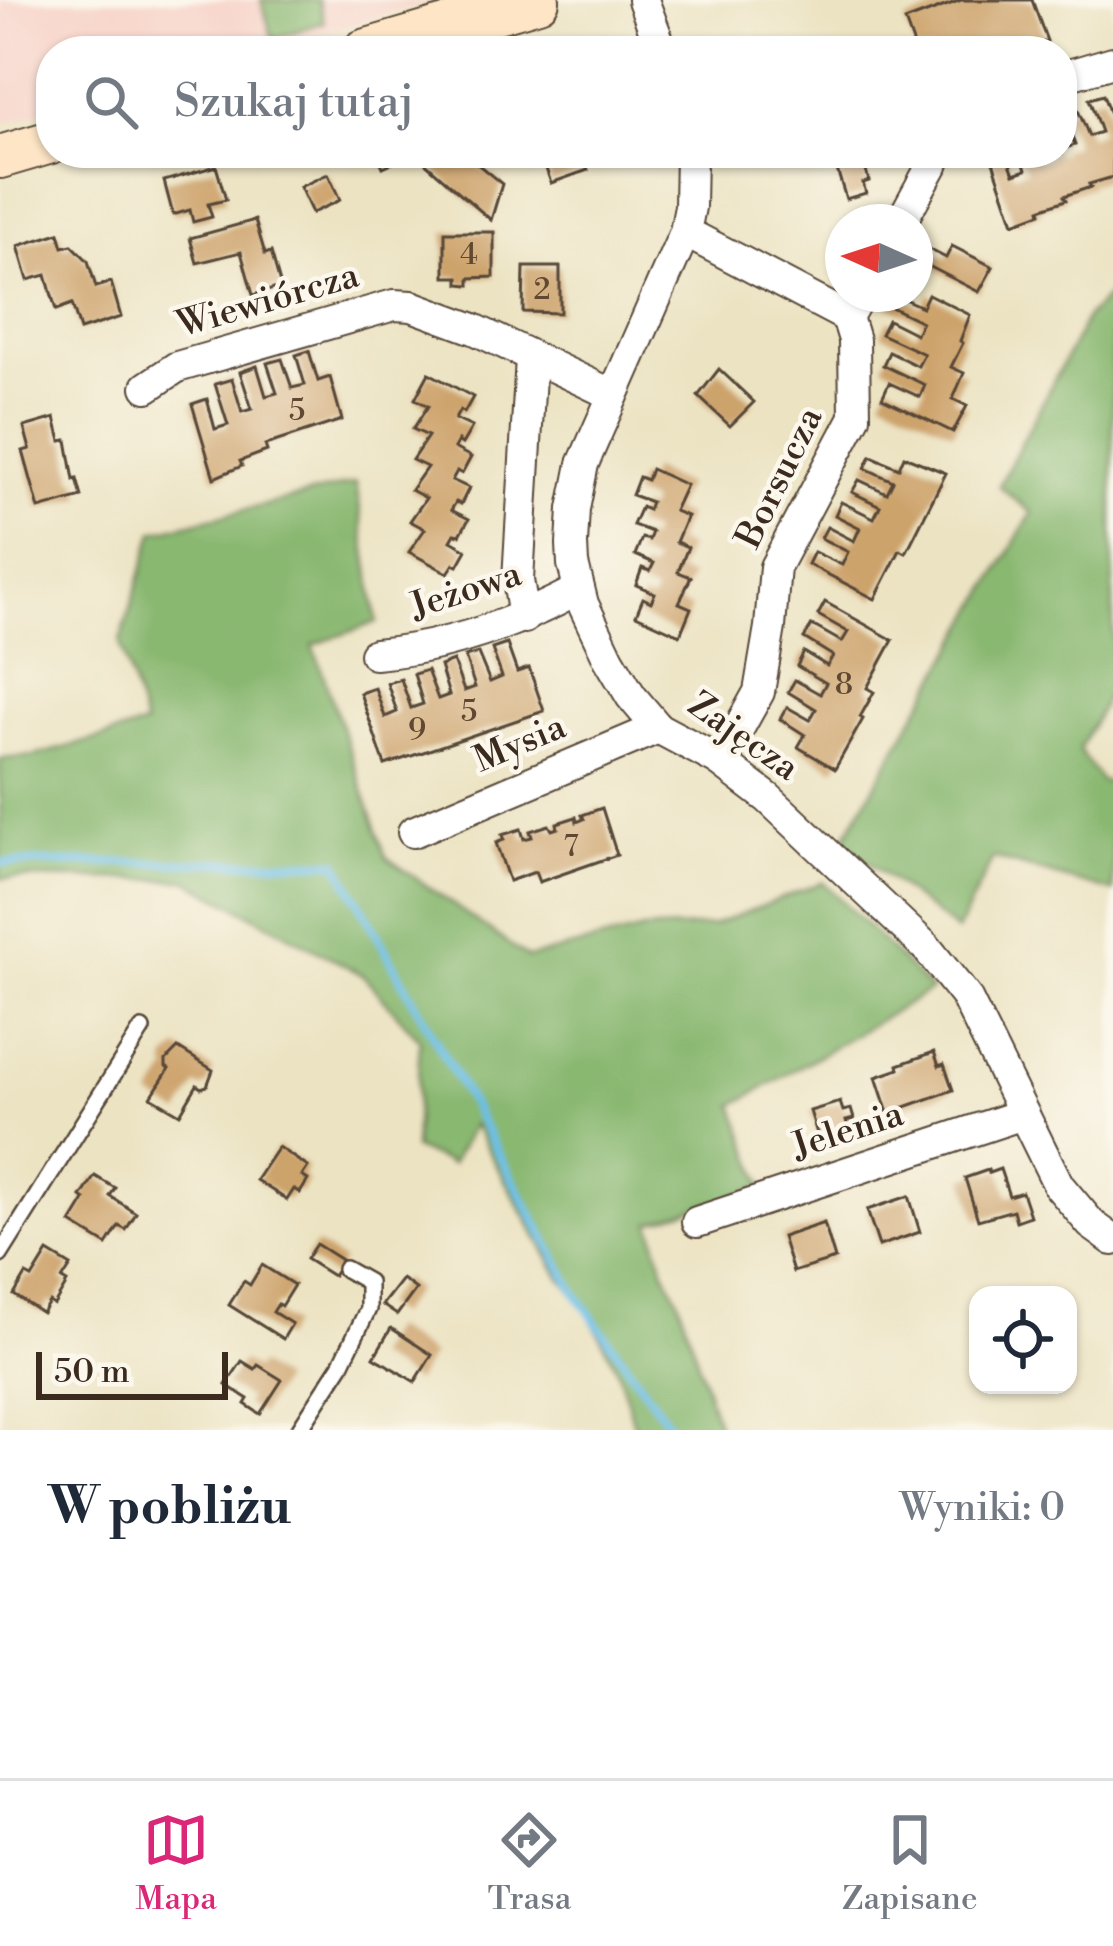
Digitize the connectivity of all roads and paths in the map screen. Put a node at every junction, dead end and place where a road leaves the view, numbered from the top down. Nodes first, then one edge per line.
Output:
1 (538, 0) edge
2 (643, 0) edge
3 (415, 36) edge
4 (656, 36) edge
5 (1113, 62) edge
6 (1077, 73) edge
7 (36, 146) edge
8 (0, 157) edge
9 (690, 168) edge
10 (931, 168) edge
11 (911, 204) edge
12 (685, 232) junction
13 (825, 293) edge
14 (854, 312) edge
15 (531, 358) junction
16 (147, 387) dead end
17 (613, 395) junction
18 (578, 590) junction
19 (524, 618) junction
20 (375, 654) dead end
21 (658, 728) junction
22 (718, 760) junction
23 (413, 832) dead end
24 (142, 1029) dead end
25 (1023, 1114) junction
26 (697, 1222) dead end
27 (1113, 1240) edge
28 (0, 1256) edge
29 (345, 1269) dead end
30 (298, 1430) edge

1 - 3 main road
2 - 4 street
5 - 6 street
7 - 8 main road
9 - 12 street, Zajęcza
10 - 11 street
12 - 13 street
12 - 17 street, Zajęcza
14 - 22 street, Borsucza
15 - 16 street, Wiewiórcza
15 - 17 street, Wiewiórcza
15 - 19 street
17 - 18 street, Zajęcza
18 - 19 street, Jeżowa
18 - 21 street, Zajęcza
19 - 20 street, Jeżowa
21 - 22 street, Zajęcza
21 - 23 street, Mysia
22 - 25 street, Zajęcza
24 - 28 lane
25 - 26 street, Jelenia
25 - 27 street, Zajęcza
29 - 30 lane

